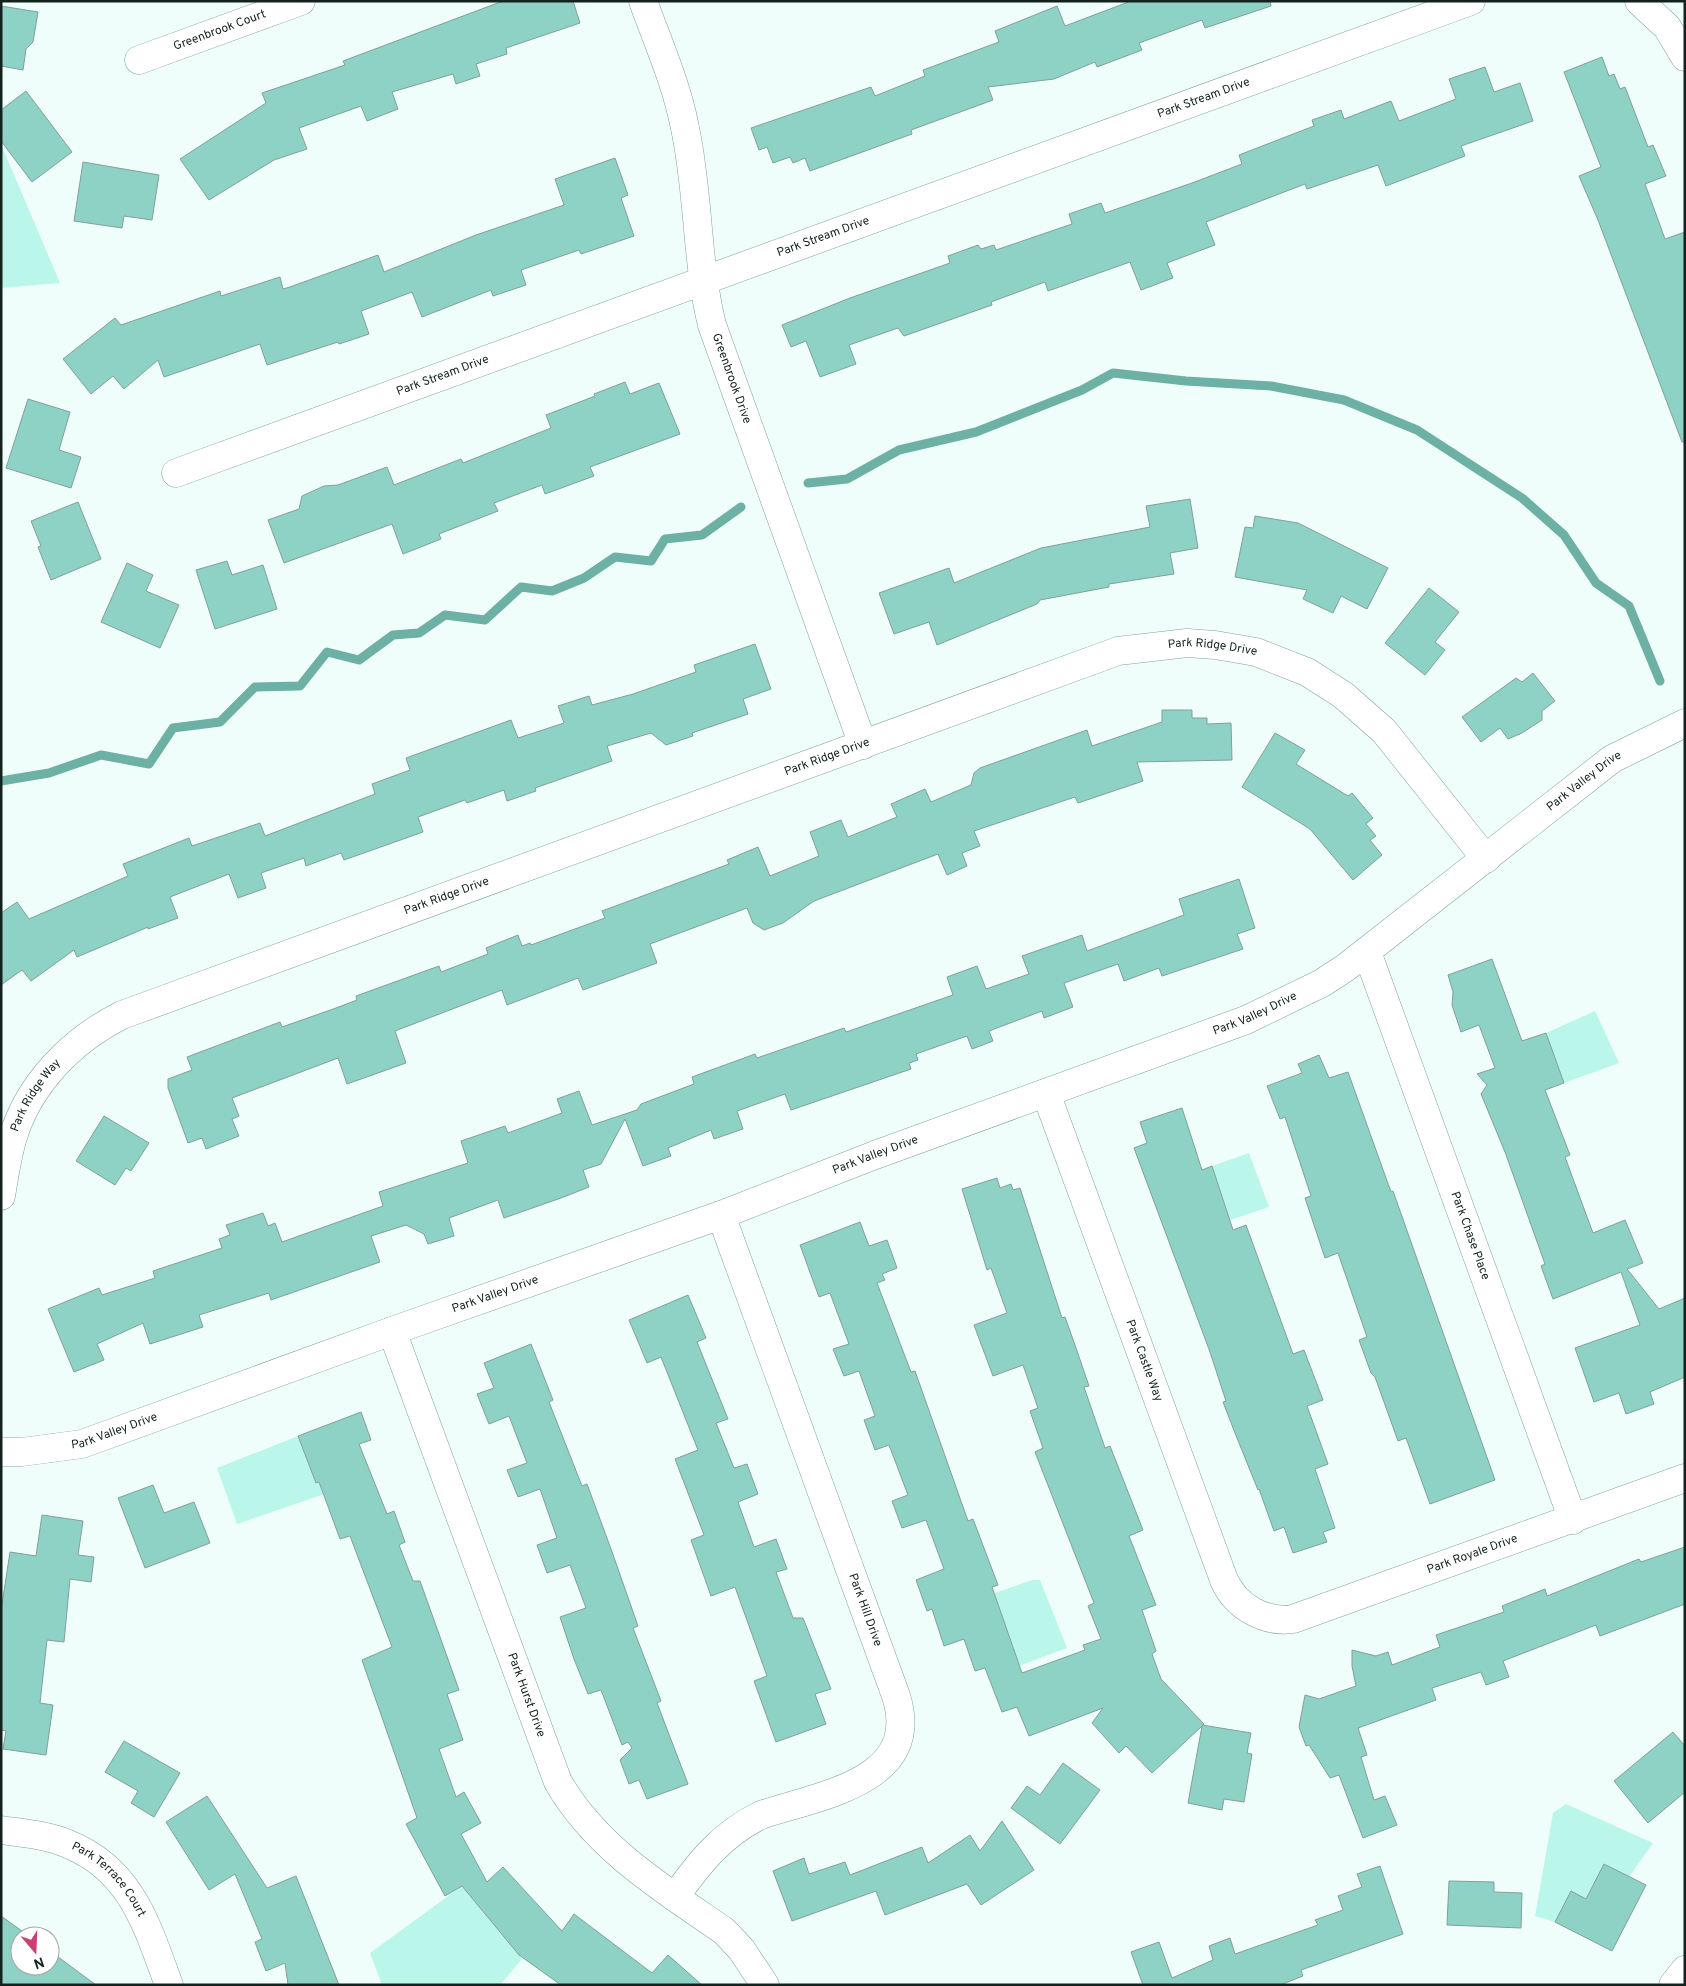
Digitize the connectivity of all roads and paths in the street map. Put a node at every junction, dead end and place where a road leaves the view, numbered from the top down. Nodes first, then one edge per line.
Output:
1 (301, 1) edge
2 (643, 1) edge
3 (1471, 1) edge
4 (1639, 1) edge
5 (1685, 57) edge
6 (139, 60) dead end
7 (703, 281) junction
8 (176, 473) dead end
9 (1685, 723) edge
10 (863, 745) junction
11 (1486, 859) junction
12 (1367, 952) junction
13 (110, 1021) joint
14 (1046, 1093) junction
15 (1, 1196) edge
16 (721, 1215) junction
17 (392, 1331) junction
18 (1, 1452) edge
19 (1685, 1478) edge
20 (1573, 1520) junction
21 (1259, 1614) joint
22 (1, 1830) edge
23 (675, 1897) junction
24 (1685, 1970) edge
25 (168, 1985) edge
26 (765, 1985) edge
27 (1673, 1985) edge

1 - 6 street, Greenbrook Court
2 - 7 street, Greenbrook Drive
3 - 7 street, Park Stream Drive
4 - 5 street
7 - 8 street, Park Stream Drive
7 - 10 street, Greenbrook Drive
9 - 11 street, Park Valley Drive
10 - 11 street, Park Ridge Drive
10 - 13 street, Park Ridge Drive
11 - 12 street, Park Valley Drive
12 - 14 street, Park Valley Drive
12 - 20 street, Park Chase Place
13 - 15 street, Park Ridge Way
14 - 16 street, Park Valley Drive
14 - 21 street, Park Castle Way
16 - 17 street, Park Valley Drive
16 - 23 street, Park Hill Drive
17 - 18 street, Park Valley Drive
17 - 23 street, Park Hurst Drive
19 - 20 street, Park Royale Drive
20 - 21 street, Park Royale Drive
22 - 25 street, Park Terrace Court
23 - 26 street, Park Hurst Drive
24 - 27 street

